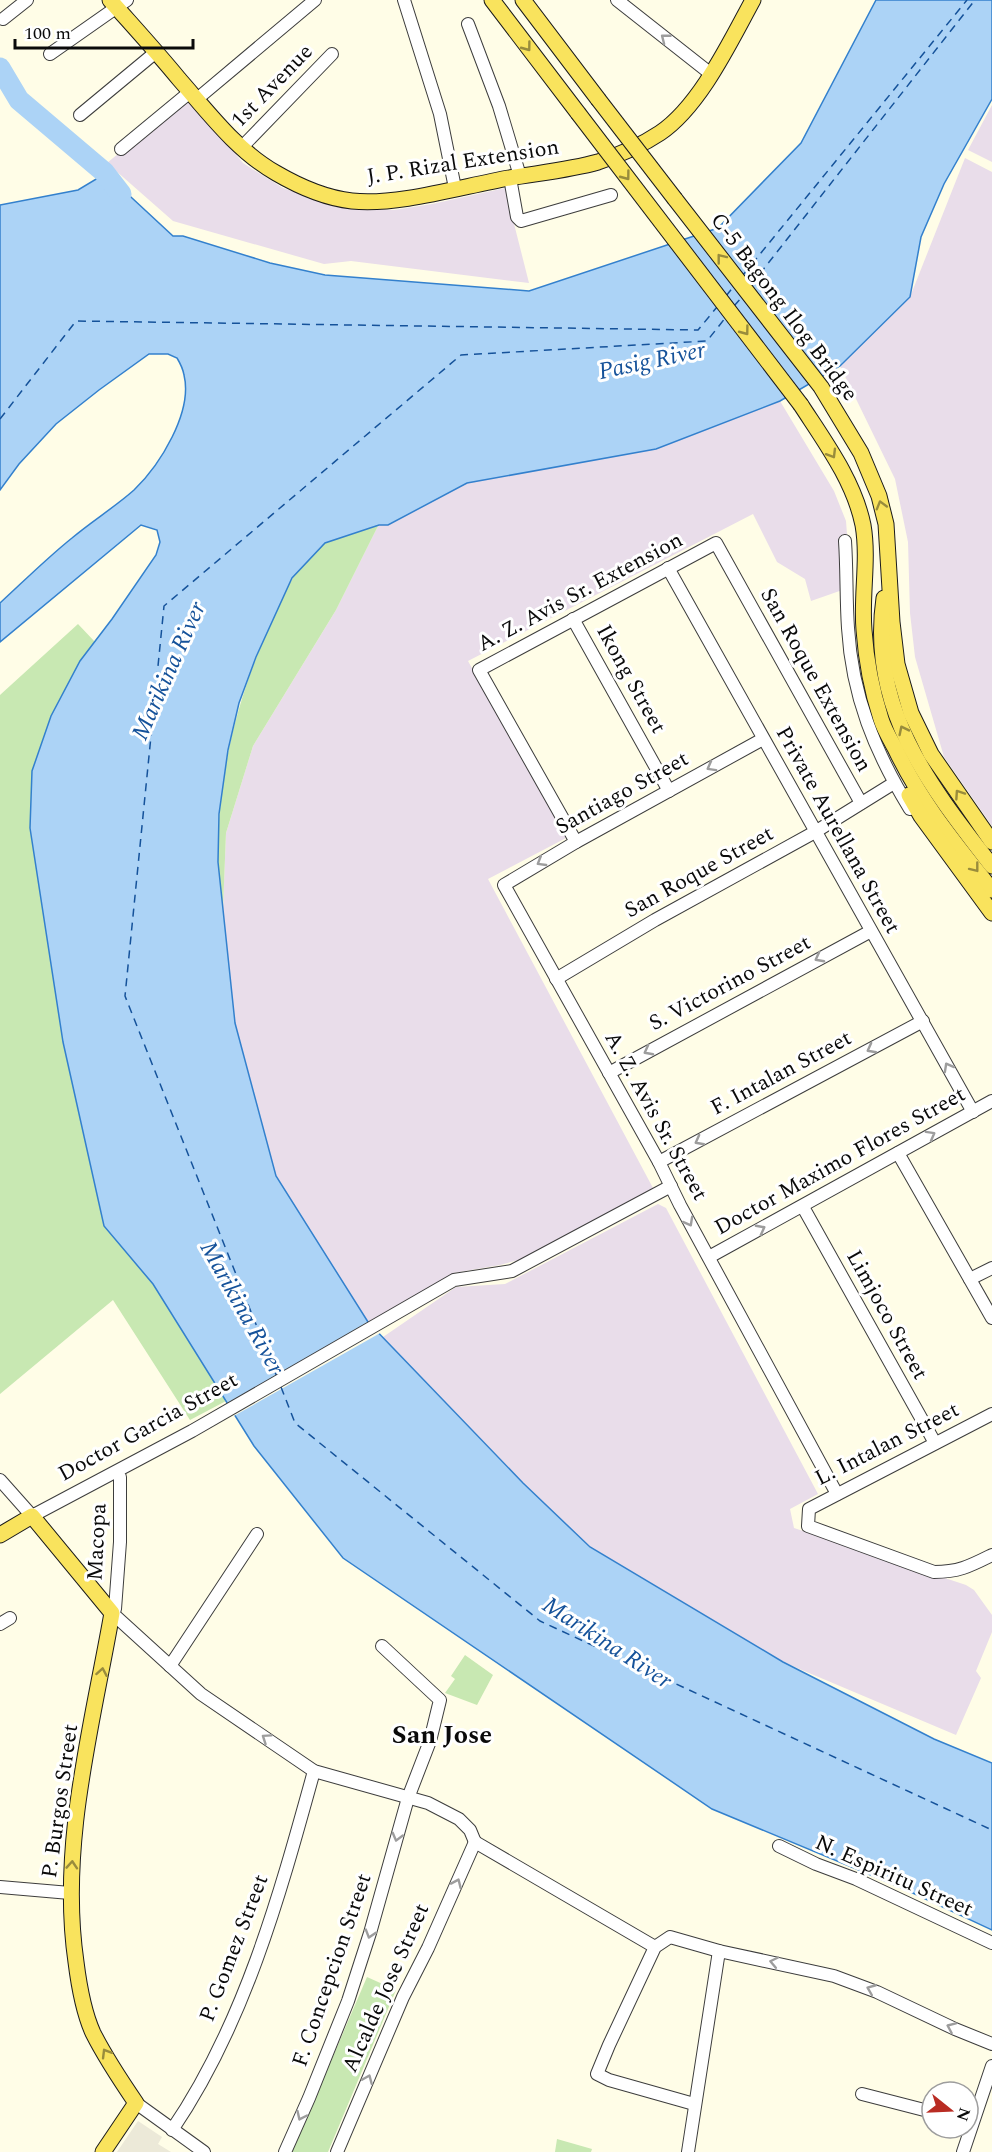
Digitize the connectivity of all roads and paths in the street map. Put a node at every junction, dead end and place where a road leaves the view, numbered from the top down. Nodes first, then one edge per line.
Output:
1 (27, 0) edge
2 (315, 0) edge
3 (404, 0) edge
4 (492, 0) edge
5 (523, 0) edge
6 (617, 0) edge
7 (118, 2) edge
8 (748, 2) edge
9 (3, 18) dead end
10 (468, 24) dead end
11 (156, 52) junction
12 (50, 54) dead end
13 (332, 54) dead end
14 (711, 74) junction
15 (194, 96) junction
16 (80, 115) dead end
17 (242, 147) junction
18 (121, 149) dead end
19 (515, 177) junction
20 (455, 188) junction
21 (611, 195) dead end
22 (845, 541) dead end
23 (716, 543) joint
24 (889, 563) junction
25 (866, 566) junction
26 (669, 568) junction
27 (573, 619) junction
28 (763, 739) junction
29 (894, 783) junction
30 (669, 791) junction
31 (861, 803) junction
32 (815, 832) junction
33 (576, 842) junction
34 (992, 843) edge
35 (992, 866) edge
36 (504, 885) joint
37 (987, 896) edge
38 (992, 913) edge
39 (871, 931) junction
40 (556, 979) junction
41 (922, 1021) junction
42 (609, 1073) junction
43 (992, 1101) edge
44 (973, 1112) junction
45 (898, 1153) junction
46 (659, 1162) junction
47 (671, 1186) junction
48 (803, 1207) junction
49 (709, 1257) junction
50 (992, 1268) edge
51 (970, 1279) junction
52 (992, 1318) edge
53 (992, 1414) edge
54 (934, 1443) junction
55 (120, 1477) dead end
56 (0, 1480) edge
57 (837, 1494) junction
58 (32, 1516) junction
59 (4, 1532) edge
60 (258, 1534) dead end
61 (51, 1539) junction
62 (992, 1555) edge
63 (113, 1611) junction
64 (382, 1646) dead end
65 (170, 1666) junction
66 (314, 1771) junction
67 (408, 1797) junction
68 (475, 1842) junction
69 (779, 1846) dead end
70 (0, 1887) edge
71 (70, 1893) junction
72 (992, 1943) edge
73 (655, 1947) junction
74 (719, 1951) junction
75 (992, 2043) edge
76 (992, 2066) edge
77 (862, 2094) dead end
78 (980, 2097) edge
79 (136, 2103) junction
80 (694, 2104) junction
81 (920, 2109) edge
82 (172, 2130) junction
83 (103, 2152) edge
84 (204, 2152) edge
85 (285, 2152) edge
86 (337, 2152) edge
87 (688, 2152) edge

1 - 9 street
2 - 15 street
3 - 20 street
4 -> 25 main road, C-5 Bagong Ilog Bridge, bridge
24 -> 5 main road, C-5 Bagong Ilog Bridge, bridge
14 -> 6 street
7 - 11 main road, J. P. Rizal Extension
7 - 12 street
8 - 14 main road, J. P. Rizal Extension
10 - 19 street
11 - 15 main road, J. P. Rizal Extension
11 - 16 street
13 - 17 street, 1st Avenue
14 - 19 main road, J. P. Rizal Extension
15 - 17 main road, J. P. Rizal Extension
15 - 18 street
17 - 20 main road, J. P. Rizal Extension
19 - 20 main road, J. P. Rizal Extension
19 - 21 street
22 - 29 street, San Roque Extension
23 - 26 street, A. Z. Avis Sr. Extension
23 - 31 street, San Roque Extension
34 -> 24 main road
35 -> 24 main road
25 -> 37 main road
25 - 37 main road
26 - 27 street, A. Z. Avis Sr. Extension
26 - 28 street, Private Aurellana Street
27 - 30 street, Ikong Street
27 - 33 street, A. Z. Avis Sr. Extension
28 -> 30 street, Santiago Street
28 - 32 street, Private Aurellana Street
29 - 31 street, San Roque Extension
29 - 37 street, San Roque Extension
30 - 33 street, Santiago Street
31 - 32 street, San Roque Street
32 - 39 street, Private Aurellana Street
32 - 40 street, San Roque Street
33 -> 36 street, Santiago Street
36 - 40 street, A. Z. Avis Sr. Street
37 - 38 main road
39 - 41 street, Private Aurellana Street
39 -> 42 street, S. Victorino Street
40 - 42 street, A. Z. Avis Sr. Street
44 -> 41 street, Private Aurellana Street
41 -> 46 street, F. Intalan Street
42 - 46 street, A. Z. Avis Sr. Street
43 - 44 street, Doctor Maximo Flores Street
45 -> 44 street, Doctor Maximo Flores Street
45 - 48 street, Doctor Maximo Flores Street
45 - 51 street
46 - 47 street, A. Z. Avis Sr. Street
47 -> 49 street, A. Z. Avis Sr. Street
47 - 58 street, Doctor Garcia Street
49 -> 48 street, Doctor Maximo Flores Street
48 - 54 street, Limjoco Street
49 - 57 street, A. Z. Avis Sr. Street
50 - 51 street
51 - 52 street
53 - 54 street, L. Intalan Street
54 - 57 street, L. Intalan Street
55 - 63 street, Macopa
56 - 58 street
57 - 62 street, L. Intalan Street
58 - 59 main road, Doctor Garcia Street
58 - 61 main road
59 - 61 main road
60 - 65 street
61 - 63 main road
63 - 65 street
71 -> 63 main road, P. Burgos Street
64 - 67 street, F. Concepcion Street
66 -> 65 street
66 - 67 street
66 - 82 street, P. Gomez Street
67 - 68 street
67 -> 85 street, F. Concepcion Street
68 - 73 street
86 -> 68 street, Alcalde Jose Street
69 - 72 street, N. Espiritu Street
70 - 71 street
79 -> 71 main road, P. Burgos Street
73 - 74 street
73 - 80 street
75 -> 74 street
74 - 80 street
76 - 78 street
77 - 81 street
79 - 82 street
79 - 83 main road
80 - 87 street
82 - 84 street

